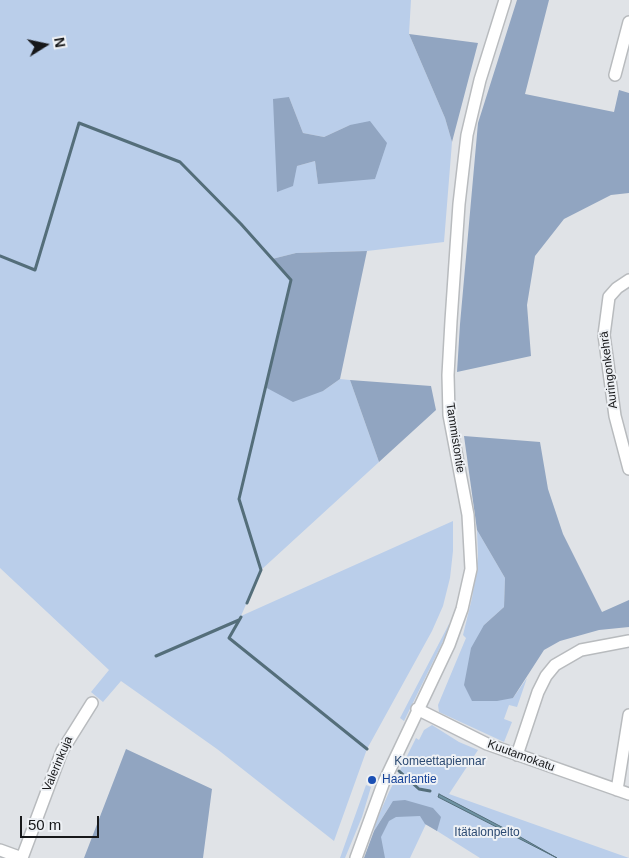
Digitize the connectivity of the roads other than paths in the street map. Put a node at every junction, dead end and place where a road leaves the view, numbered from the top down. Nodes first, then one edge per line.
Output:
1 (505, 0) edge
2 (629, 22) edge
3 (615, 75) dead end
4 (629, 280) edge
5 (629, 469) edge
6 (629, 641) edge
7 (92, 703) dead end
8 (417, 709) junction
9 (629, 715) edge
10 (517, 754) junction
11 (617, 790) junction
12 (629, 794) edge
13 (0, 850) edge
14 (22, 858) edge
15 (356, 858) edge

1 - 8 street, Tammistontie
2 - 3 street
4 - 5 street, Auringonkehrä
6 - 10 street
7 - 14 street, Valerinkuja
8 - 10 street, Kuutamokatu
8 - 15 street, Tammistontie
9 - 11 street
10 - 11 street, Kuutamokatu
11 - 12 street, Kuutamokatu
13 - 14 street

